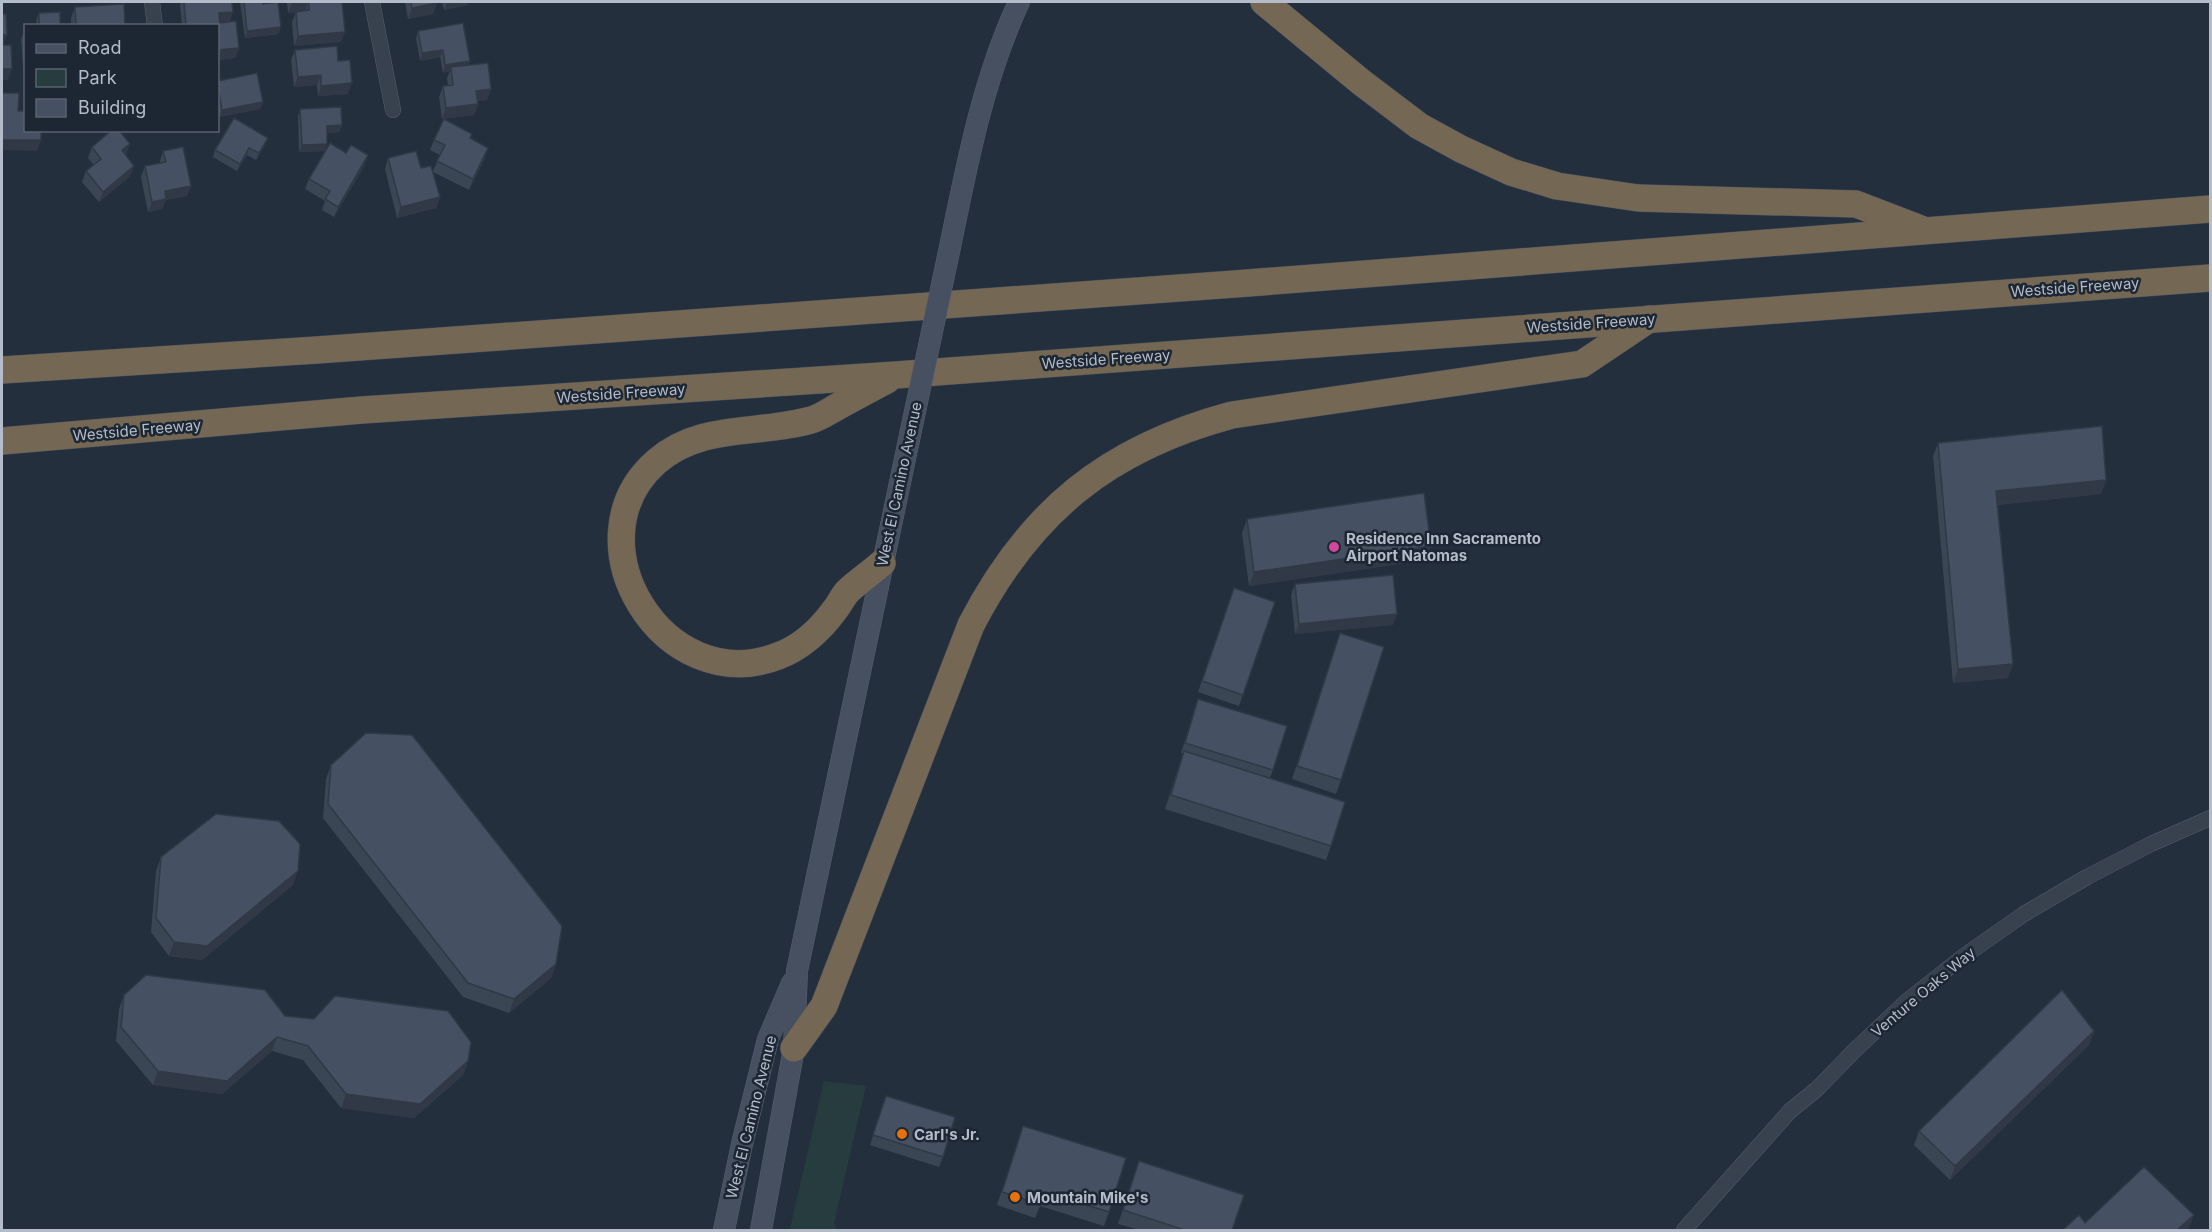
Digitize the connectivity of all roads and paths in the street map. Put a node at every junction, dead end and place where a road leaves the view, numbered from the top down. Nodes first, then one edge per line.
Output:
1 (152, 2) edge
2 (372, 2) edge
3 (1019, 2) edge
4 (1264, 2) edge
5 (155, 24) edge
6 (393, 110) dead end
7 (2211, 209) edge
8 (1928, 232) junction
9 (2211, 278) edge
10 (1650, 318) junction
11 (2, 370) edge
12 (896, 375) junction
13 (2, 441) edge
14 (882, 563) junction
15 (2211, 818) edge
16 (797, 971) junction
17 (794, 1048) junction
18 (724, 1230) edge
19 (761, 1230) edge
20 (1684, 1230) edge

1 - 5 street
2 - 6 street
3 - 14 main road, West El Camino Avenue, bridge
4 - 8 highway
7 - 8 highway
8 - 11 highway
9 - 10 highway, Westside Freeway
10 - 12 highway, Westside Freeway
10 - 17 highway
12 - 13 highway, Westside Freeway
12 - 14 highway
14 - 16 main road, West El Camino Avenue
15 - 20 street, Venture Oaks Way
16 - 17 main road, West El Camino Avenue
16 - 18 main road, West El Camino Avenue
17 - 19 main road, West El Camino Avenue

